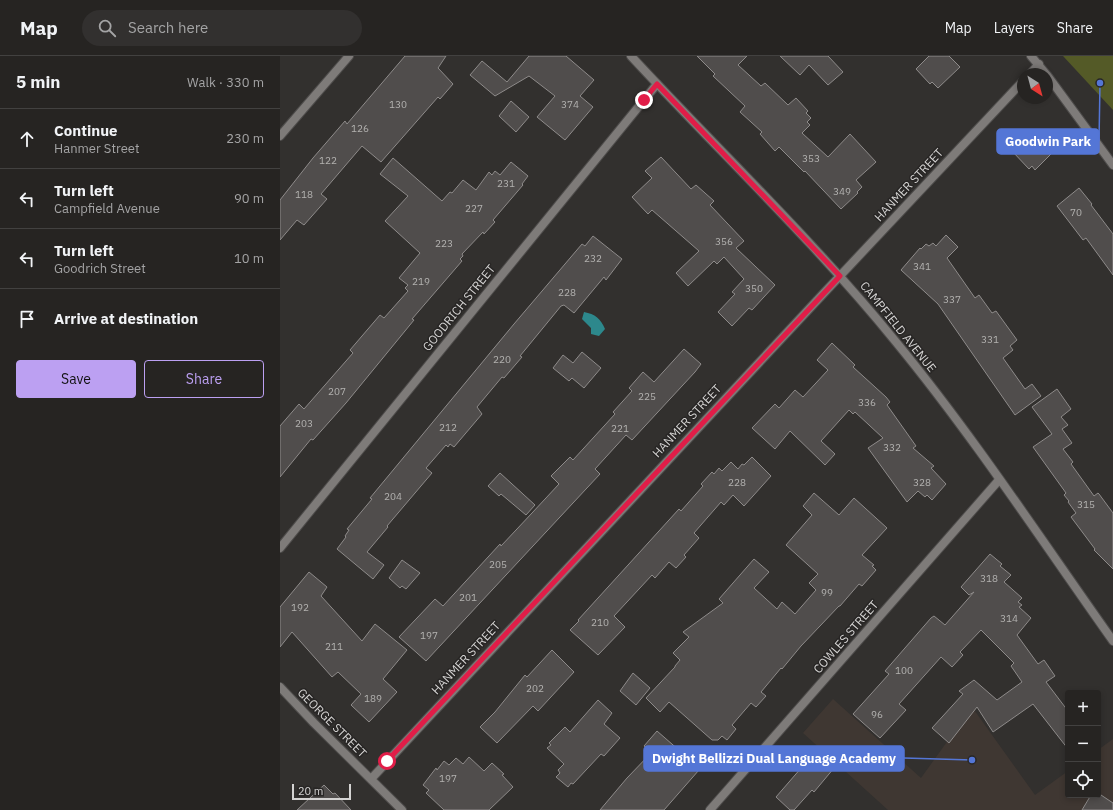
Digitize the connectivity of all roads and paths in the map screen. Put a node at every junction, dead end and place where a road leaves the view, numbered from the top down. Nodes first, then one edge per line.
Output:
1 (349, 56) edge
2 (631, 56) edge
3 (1031, 56) edge
4 (1039, 64) junction
5 (1035, 68) edge
6 (1042, 68) edge
7 (1053, 82) edge
8 (657, 84) junction
9 (1017, 87) edge
10 (280, 136) edge
11 (1113, 165) edge
12 (840, 276) junction
13 (999, 480) junction
14 (280, 548) edge
15 (1113, 641) edge
16 (280, 687) edge
17 (371, 779) junction
18 (402, 810) edge
19 (710, 810) edge

1 - 10 street
2 - 8 street, CAMPFIELD AVENUE
3 - 4 street
4 - 5 street
4 - 6 street
7 - 11 street
8 - 12 street, CAMPFIELD AVENUE
8 - 14 street, GOODRICH STREET
9 - 12 street, HANMER STREET
12 - 13 street, CAMPFIELD AVENUE
12 - 17 street, HANMER STREET
13 - 15 street, CAMPFIELD AVENUE
13 - 19 street, COWLES STREET
16 - 17 street, GEORGE STREET
17 - 18 street, GEORGE STREET

